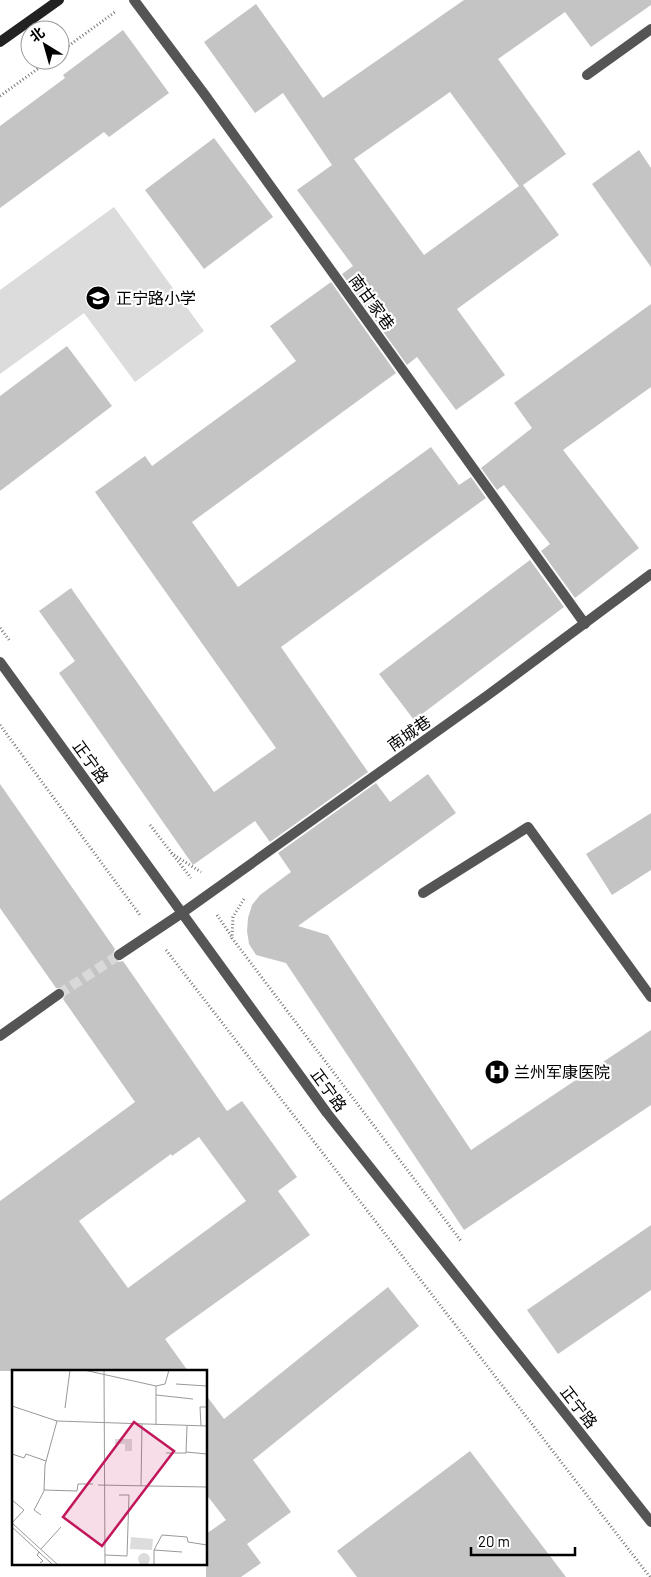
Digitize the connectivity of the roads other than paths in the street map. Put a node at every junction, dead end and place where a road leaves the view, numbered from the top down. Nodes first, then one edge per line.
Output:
1 (59, 0) edge
2 (134, 0) edge
3 (651, 29) edge
4 (0, 42) edge
5 (587, 75) dead end
6 (651, 574) edge
7 (585, 624) junction
8 (0, 662) edge
9 (423, 893) dead end
10 (182, 913) junction
11 (119, 955) tunnel mouth
12 (59, 994) tunnel mouth
13 (651, 997) edge
14 (0, 1036) edge
15 (651, 1522) edge

1 - 4 street
2 - 7 street, 南甘家巷
3 - 5 street
6 - 7 street, 南城巷
7 - 10 street, 南城巷
8 - 10 street, 正宁路
9 - 13 street
10 - 11 street, 南城巷
10 - 15 street, 正宁路
12 - 14 street

